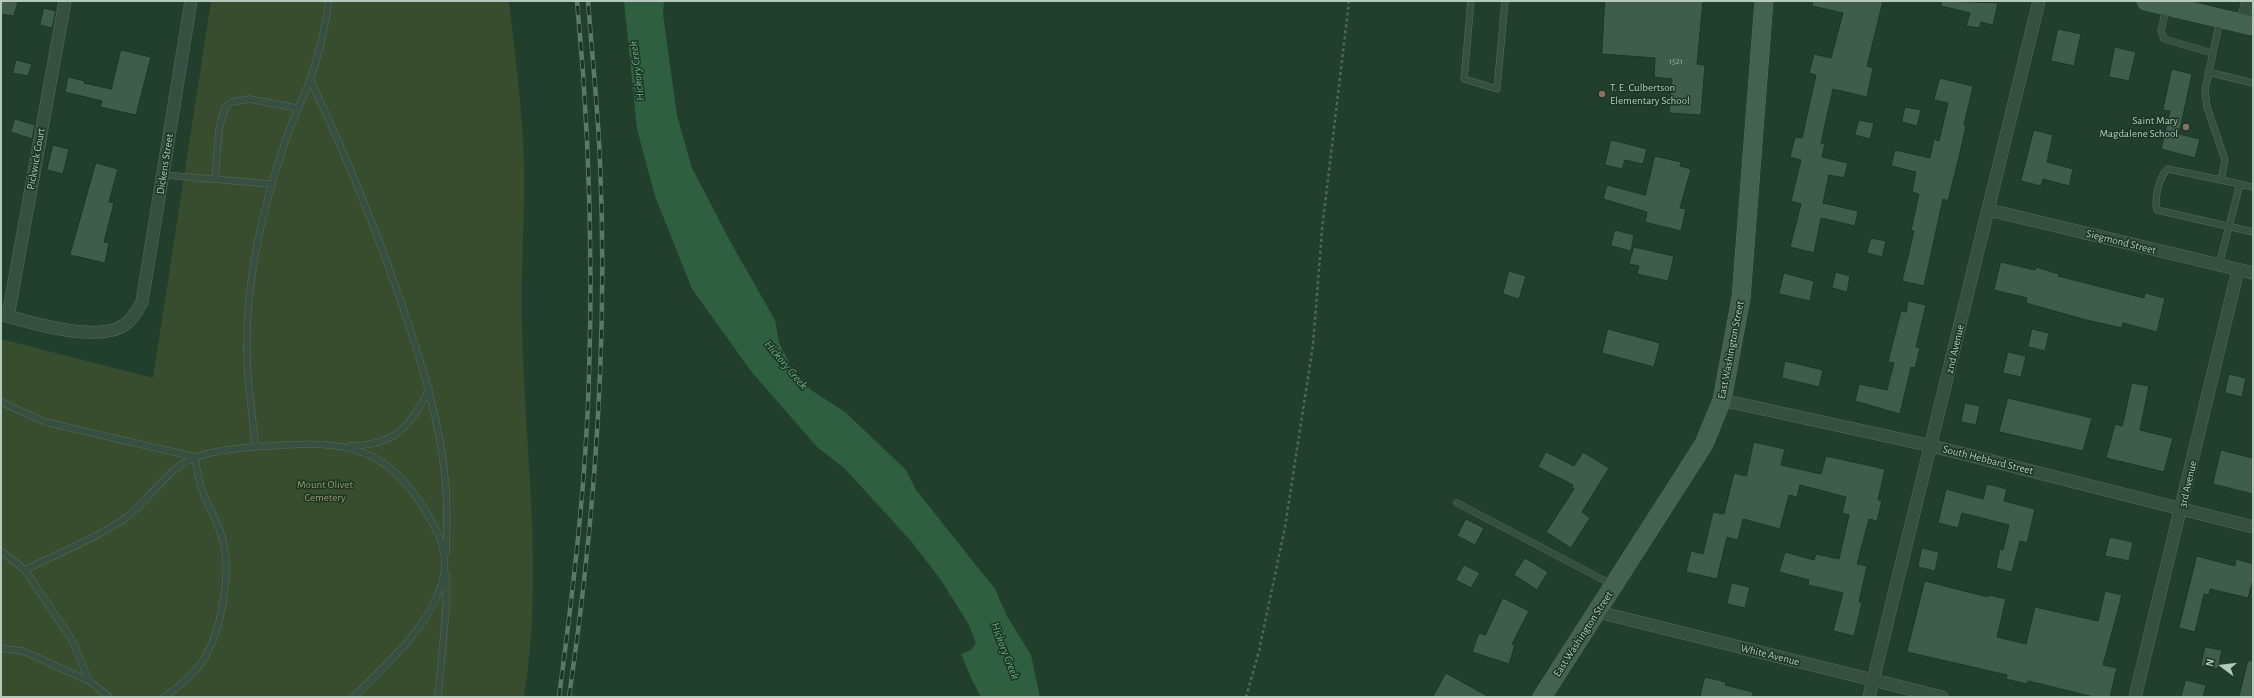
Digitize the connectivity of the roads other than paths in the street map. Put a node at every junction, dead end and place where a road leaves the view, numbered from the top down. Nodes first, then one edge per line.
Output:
1 (65, 1) edge
2 (191, 1) edge
3 (329, 1) edge
4 (1471, 1) edge
5 (1505, 1) edge
6 (1764, 1) edge
7 (2039, 1) edge
8 (2146, 1) edge
9 (2248, 1) edge
10 (2167, 6) junction
11 (2220, 19) junction
12 (2247, 25) edge
13 (2212, 53) junction
14 (2208, 72) junction
15 (310, 79) junction
16 (2253, 83) edge
17 (297, 108) junction
18 (164, 175) junction
19 (215, 179) junction
20 (2221, 180) junction
21 (271, 184) junction
22 (2240, 184) junction
23 (2253, 187) edge
24 (1989, 210) junction
25 (2229, 227) junction
26 (2253, 232) edge
27 (2219, 266) junction
28 (2238, 270) junction
29 (2253, 274) edge
30 (4, 315) edge
31 (429, 389) junction
32 (1722, 400) junction
33 (1, 402) edge
34 (344, 446) junction
35 (1932, 446) junction
36 (256, 447) junction
37 (195, 457) junction
38 (1457, 503) dead end
39 (2182, 510) junction
40 (2253, 527) edge
41 (1, 551) edge
42 (446, 557) junction
43 (25, 570) junction
44 (1614, 586) junction
45 (1598, 612) junction
46 (1, 648) edge
47 (1874, 680) junction
48 (89, 681) junction
49 (109, 697) edge
50 (164, 697) edge
51 (354, 697) edge
52 (438, 697) edge
53 (1542, 697) edge
54 (1870, 697) edge
55 (1942, 697) edge
56 (2135, 697) edge

1 - 30 street, Pickwick Court
2 - 18 street, Dickens Street
3 - 15 lane
4 - 5 lane
6 - 32 street, East Washington Street
7 - 24 street, 2nd Avenue
8 - 10 street
9 - 12 street
10 - 11 street
10 - 13 lane
11 - 12 street
11 - 13 lane
13 - 14 lane
14 - 16 lane
14 - 20 lane
15 - 17 lane
15 - 31 lane
17 - 19 lane
17 - 21 lane
18 - 19 lane
18 - 30 street, Dickens Street
19 - 21 lane
20 - 22 lane
20 - 25 lane
21 - 36 lane
22 - 23 lane
22 - 25 lane
24 - 27 street, Siegmond Street
24 - 35 street, 2nd Avenue
25 - 26 lane
25 - 27 lane
27 - 28 street, Siegmond Street
28 - 29 street, Siegmond Street
28 - 39 street, 3rd Avenue
31 - 34 lane
31 - 42 lane
32 - 35 street, South Hebbard Street
32 - 44 street, East Washington Street
33 - 37 lane
34 - 36 lane
34 - 42 lane
35 - 39 street, South Hebbard Street
35 - 47 street, 2nd Avenue
36 - 37 lane
37 - 43 lane
37 - 50 lane
38 - 44 lane
39 - 40 street, South Hebbard Street
39 - 56 street, 3rd Avenue
41 - 43 lane
42 - 51 lane
42 - 52 lane
43 - 48 lane
44 - 45 street, East Washington Street
45 - 47 street, White Avenue
45 - 53 street, East Washington Street
46 - 48 lane
47 - 54 street, 2nd Avenue
47 - 55 street, White Avenue
48 - 49 lane

